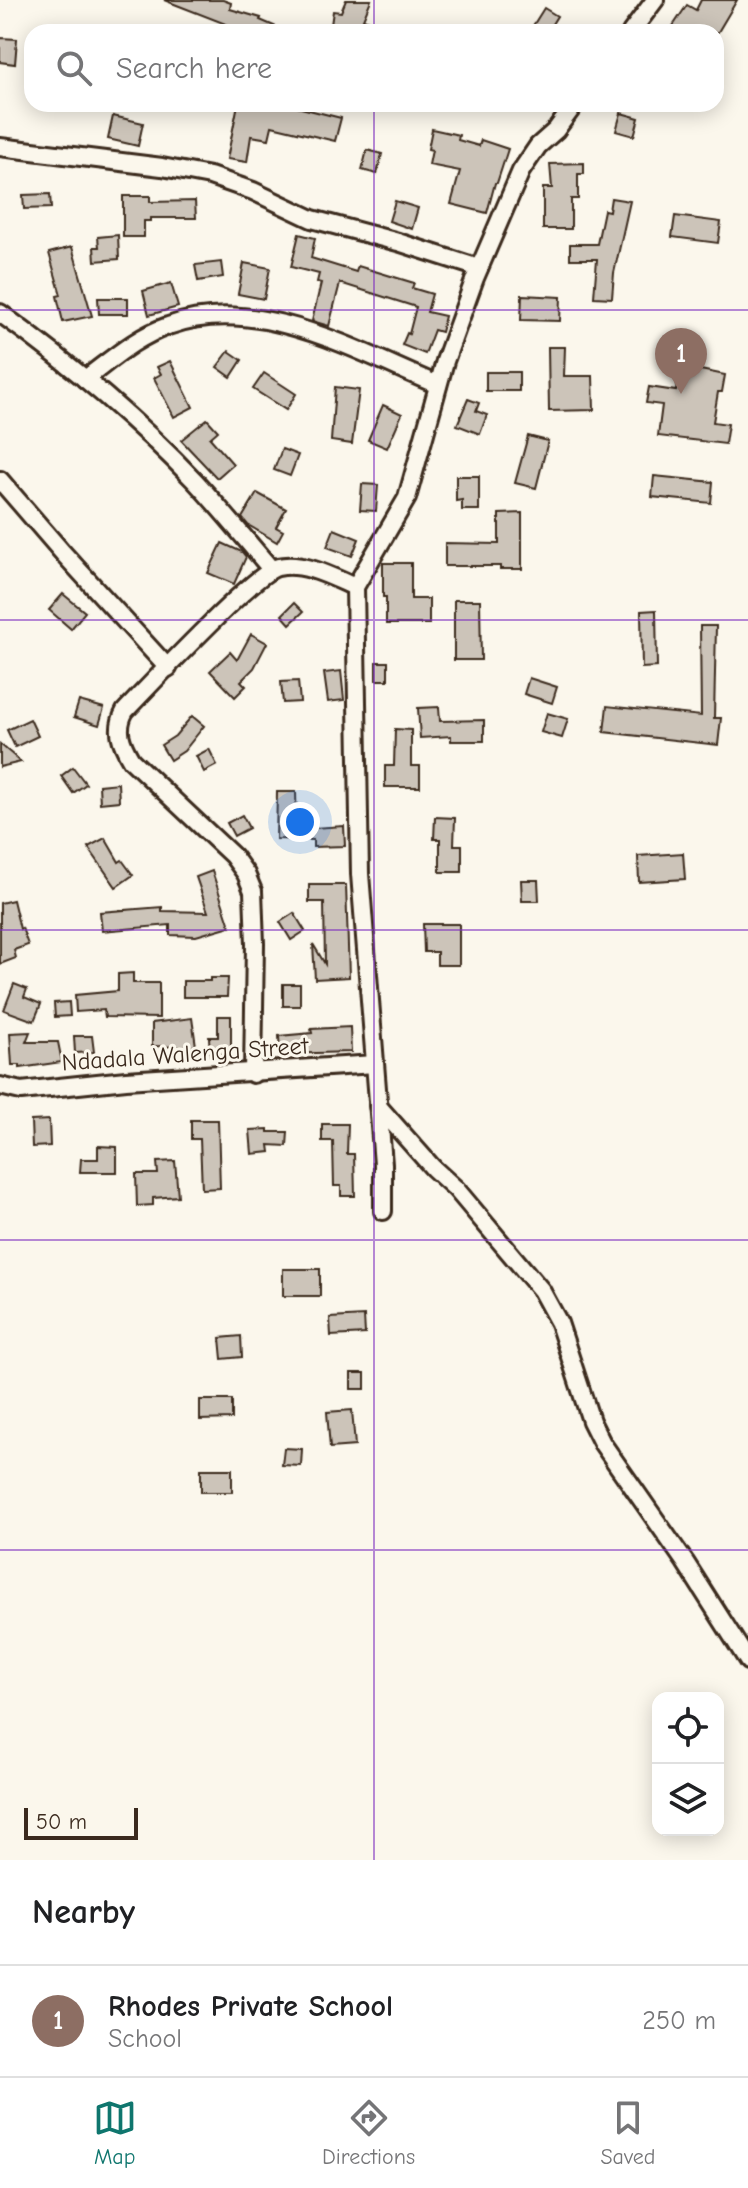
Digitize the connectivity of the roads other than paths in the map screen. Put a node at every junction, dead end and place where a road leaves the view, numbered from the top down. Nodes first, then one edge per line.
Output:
1 (655, 0) edge
2 (637, 24) edge
3 (569, 112) edge
4 (0, 147) edge
5 (479, 268) junction
6 (0, 313) edge
7 (85, 379) junction
8 (438, 385) junction
9 (0, 480) edge
10 (271, 569) junction
11 (355, 587) junction
12 (168, 668) junction
13 (375, 1064) junction
14 (253, 1074) junction
15 (0, 1086) edge
16 (378, 1106) junction
17 (383, 1211) dead end
18 (748, 1661) edge

1 - 2 street
3 - 5 street
4 - 5 street
5 - 8 street
6 - 7 street
7 - 8 street
7 - 10 street
8 - 11 street
9 - 12 street
10 - 11 street
10 - 12 street
11 - 13 street
12 - 14 street
13 - 14 street, Ndadala Walenga Street
13 - 16 street
14 - 15 street, Ndadala Walenga Street
16 - 17 street
16 - 18 street

